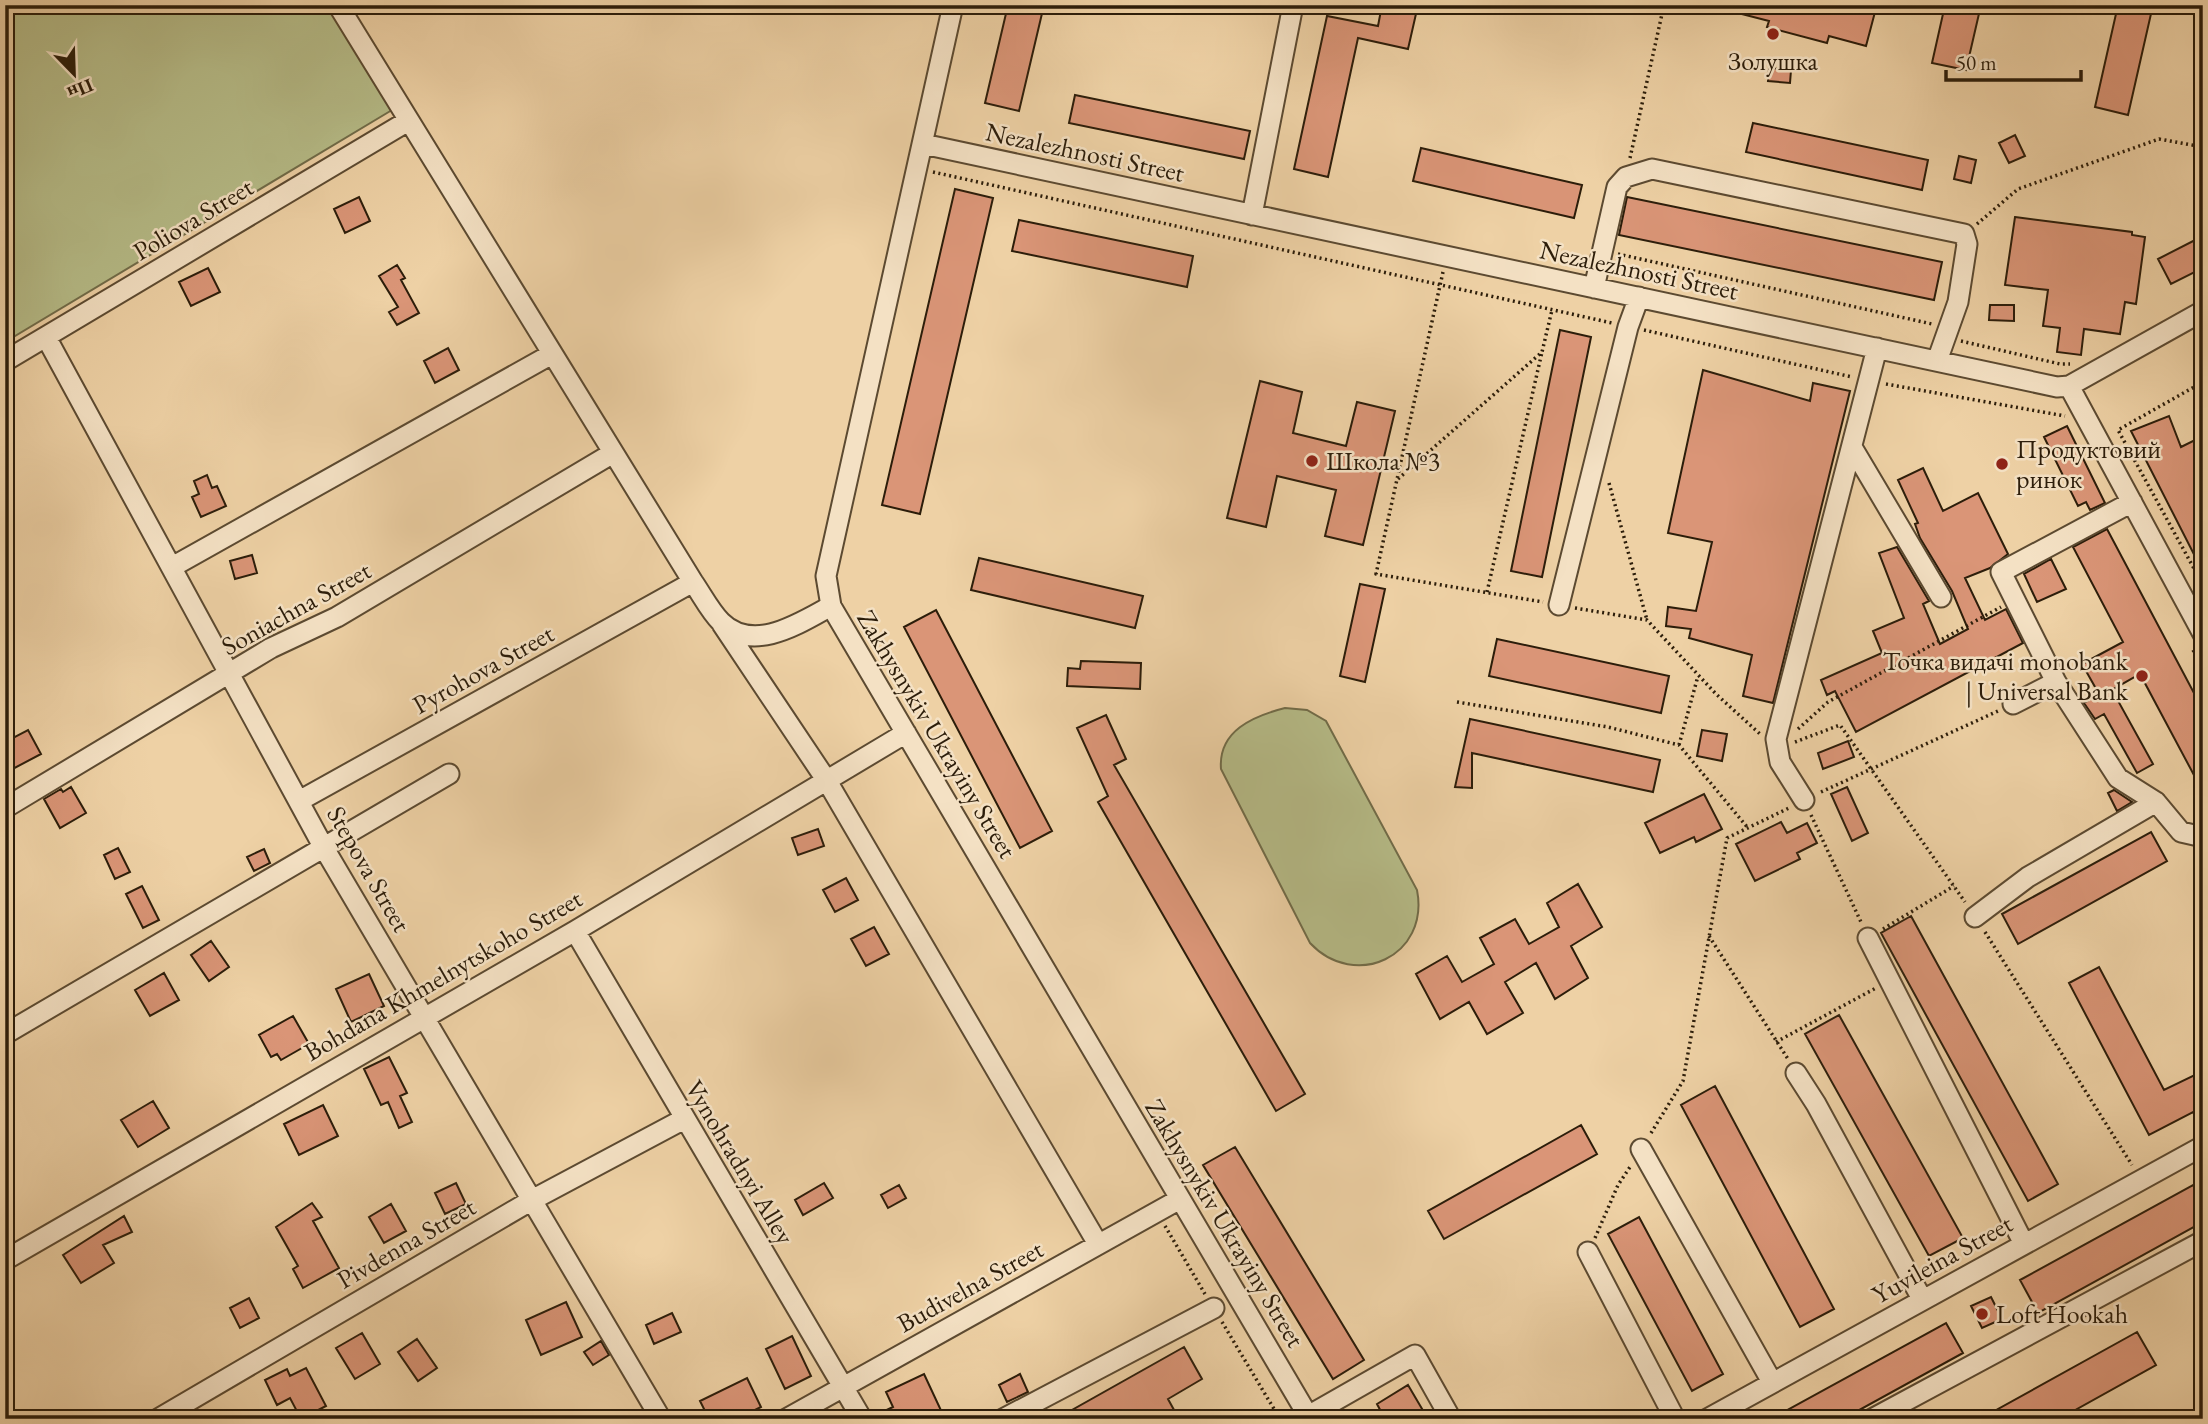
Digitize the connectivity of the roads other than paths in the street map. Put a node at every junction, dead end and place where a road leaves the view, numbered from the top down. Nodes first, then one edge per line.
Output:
1 (338, 5) edge
2 (953, 5) edge
3 (1293, 5) edge
4 (408, 121) junction
5 (923, 144) junction
6 (1252, 215) junction
7 (1594, 288) junction
8 (1639, 297) junction
9 (2197, 303) edge
10 (46, 337) junction
11 (1877, 348) junction
12 (552, 354) junction
13 (5, 361) edge
14 (1937, 361) junction
15 (2069, 386) junction
16 (1852, 447) junction
17 (613, 453) junction
18 (2132, 502) junction
19 (172, 567) junction
20 (693, 582) junction
21 (1941, 597) dead end
22 (1559, 605) road end
23 (831, 606) junction
24 (722, 624) junction
25 (2196, 639) edge
26 (230, 674) junction
27 (2056, 682) junction
28 (2013, 704) road end
29 (906, 733) junction
30 (449, 774) dead end
31 (827, 781) junction
32 (1804, 800) road end
33 (299, 801) junction
34 (2156, 802) junction
35 (5, 808) edge
36 (2203, 837) edge
37 (324, 848) junction
38 (1975, 917) dead end
39 (575, 931) junction
40 (1868, 939) road end
41 (425, 1015) junction
42 (5, 1034) edge
43 (1796, 1073) road end
44 (684, 1119) junction
45 (2202, 1147) edge
46 (1641, 1149) road end
47 (1180, 1199) junction
48 (532, 1200) junction
49 (2203, 1241) edge
50 (1098, 1244) junction
51 (2024, 1244) junction
52 (1588, 1252) road end
53 (5, 1261) edge
54 (1922, 1299) junction
55 (1214, 1308) dead end
56 (1772, 1382) junction
57 (844, 1387) junction
58 (1309, 1417) edge
59 (158, 1419) edge
60 (661, 1419) edge
61 (786, 1419) edge
62 (862, 1419) edge
63 (1003, 1419) edge
64 (1451, 1419) edge
65 (1675, 1419) edge
66 (1707, 1419) edge
67 (1872, 1419) edge

1 - 4 street
2 - 5 street, Zakhysnykiv Ukrayiny Street
3 - 6 street
4 - 10 street, Poliova Street
4 - 12 street
5 - 6 street, Nezalezhnosti Street
5 - 23 street, Zakhysnykiv Ukrayiny Street
6 - 7 street, Nezalezhnosti Street
7 - 8 street, Nezalezhnosti Street
7 - 14 street
8 - 11 street, Nezalezhnosti Street
8 - 22 street
9 - 15 street
10 - 13 street, Poliova Street
10 - 19 street, Stepova Street
11 - 14 street, Nezalezhnosti Street
11 - 16 street
12 - 17 street
12 - 19 street
14 - 15 street, Nezalezhnosti Street
15 - 18 street
16 - 21 street
16 - 32 street
17 - 20 street
17 - 26 street, Soniachna Street
18 - 25 street
18 - 27 street
19 - 26 street, Stepova Street
20 - 24 street
20 - 33 street, Pyrohova Street
23 - 24 street
23 - 29 street, Zakhysnykiv Ukrayiny Street
24 - 31 street
26 - 33 street, Stepova Street
26 - 35 street, Soniachna Street
27 - 28 street
27 - 34 street
29 - 31 street, Bohdana Khmelnytskoho Street
29 - 47 street, Zakhysnykiv Ukrayiny Street
30 - 37 street
31 - 39 street, Bohdana Khmelnytskoho Street
31 - 50 street
33 - 37 street, Stepova Street
34 - 36 street
34 - 38 street
37 - 41 street, Stepova Street
37 - 42 street
39 - 41 street, Bohdana Khmelnytskoho Street
39 - 44 street, Vynohradnyi Alley
40 - 51 street
41 - 48 street, Stepova Street
41 - 53 street, Bohdana Khmelnytskoho Street
43 - 54 street
44 - 48 street, Pivdenna Street
44 - 57 street, Vynohradnyi Alley
45 - 51 street, Yuvileina Street
46 - 56 street
47 - 50 street, Budivelna Street
47 - 58 street, Zakhysnykiv Ukrayiny Street
48 - 59 street, Pivdenna Street
48 - 60 street, Stepova Street
49 - 67 street
50 - 57 street, Budivelna Street
51 - 54 street, Yuvileina Street
52 - 65 street
54 - 56 street, Yuvileina Street
55 - 63 street
56 - 66 street, Yuvileina Street
57 - 61 street, Budivelna Street
57 - 62 street, Vynohradnyi Alley
58 - 64 street

